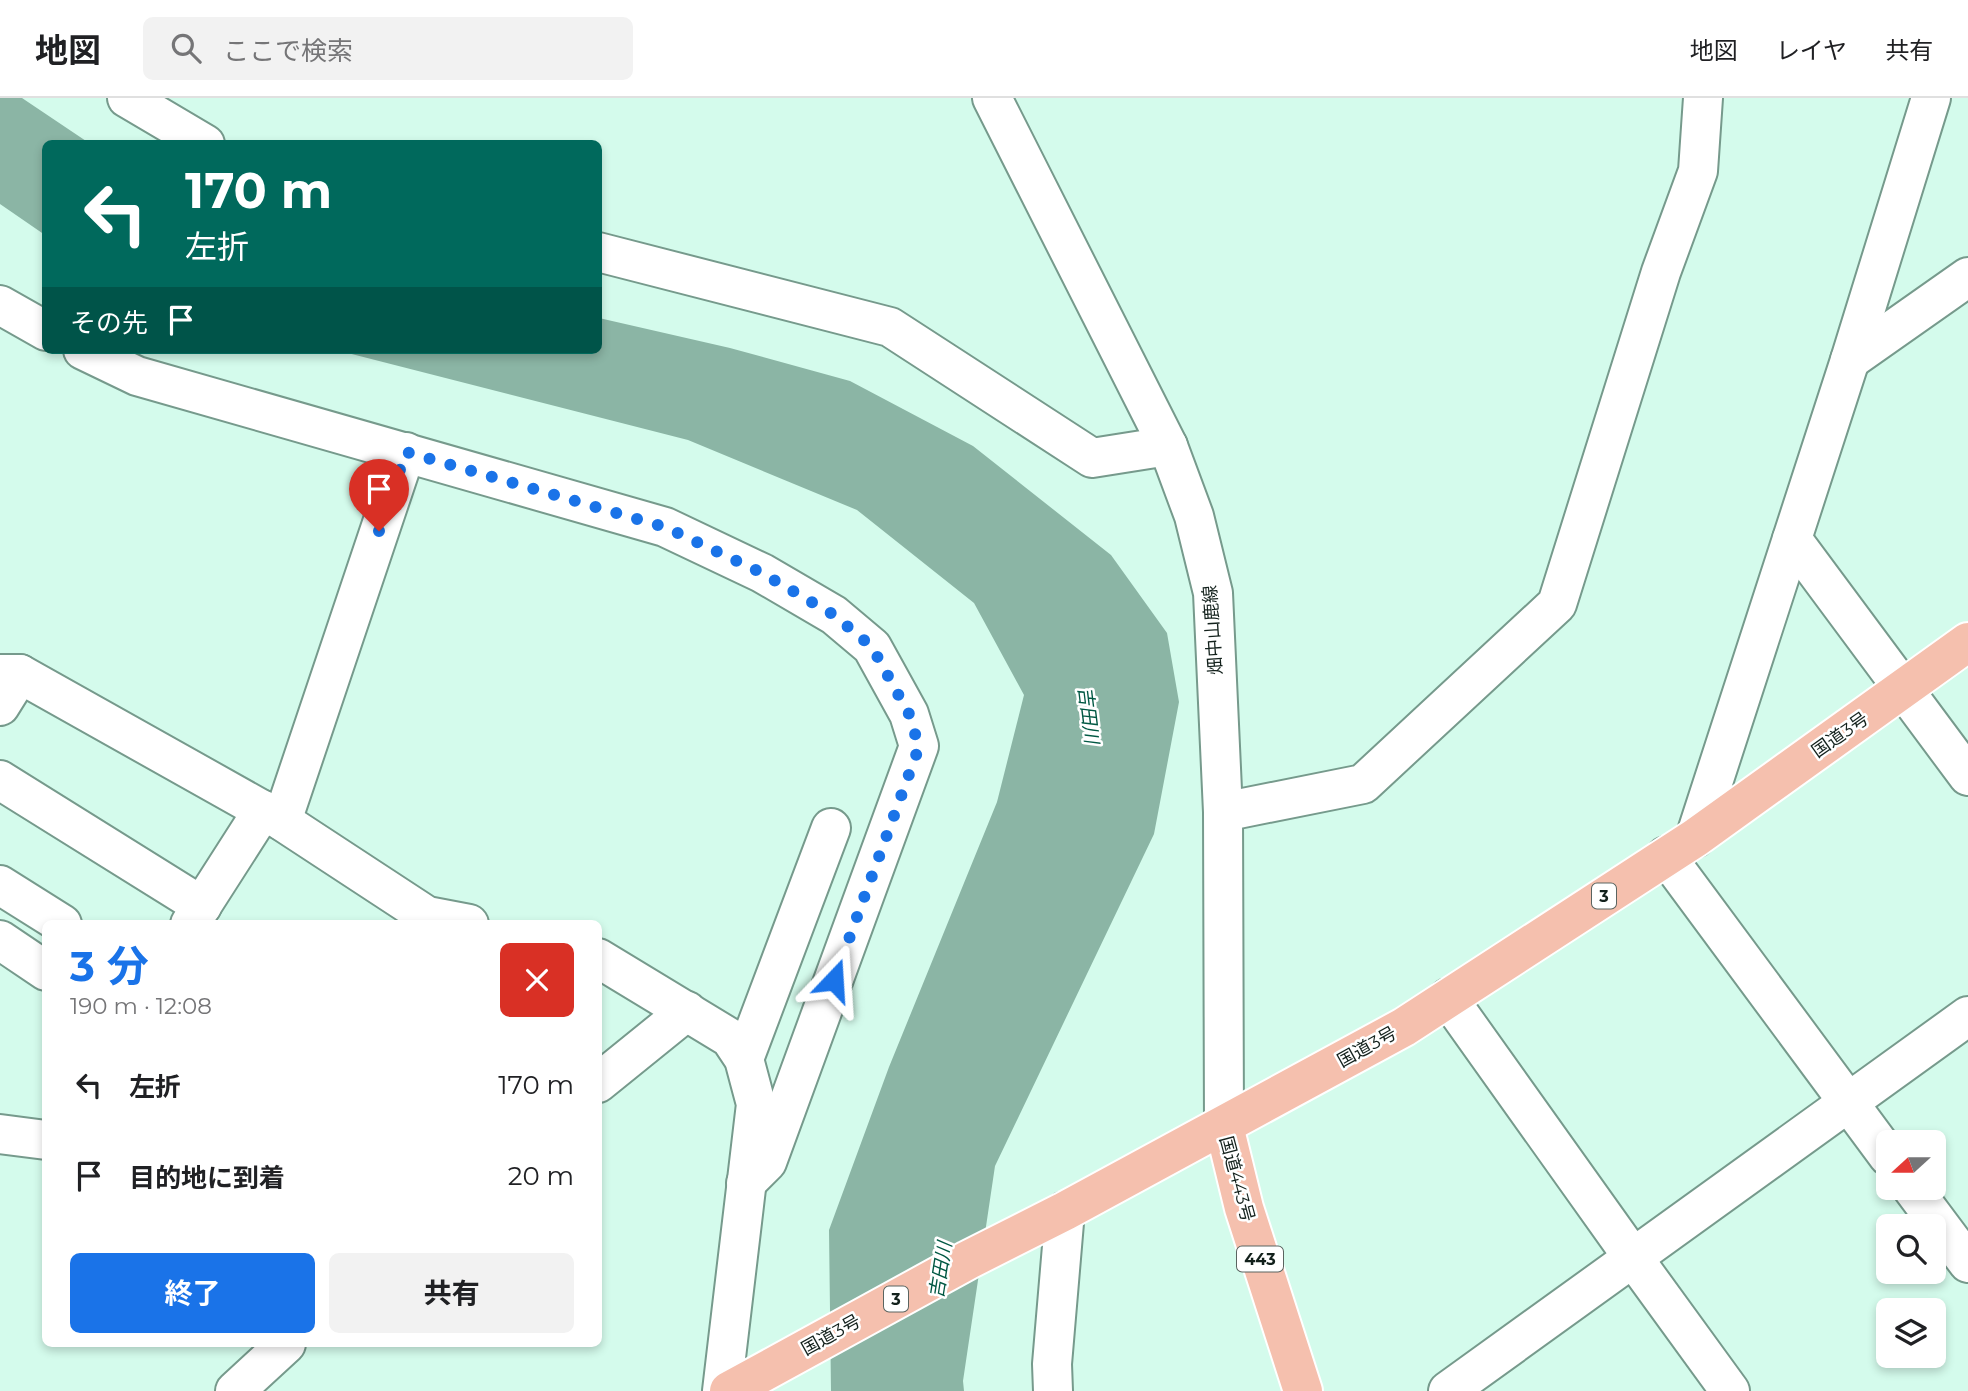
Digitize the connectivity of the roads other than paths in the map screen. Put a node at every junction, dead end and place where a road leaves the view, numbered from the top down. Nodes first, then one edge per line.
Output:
1 (127, 98) edge
2 (992, 98) edge
3 (1703, 98) edge
4 (1931, 98) edge
5 (198, 140) edge
6 (602, 253) edge
7 (1968, 277) edge
8 (0, 305) edge
9 (42, 329) edge
10 (91, 354) edge
11 (1850, 360) junction
12 (1168, 446) junction
13 (406, 452) junction
14 (1792, 539) junction
15 (1968, 642) edge
16 (10, 674) edge
17 (1903, 689) junction
18 (0, 706) edge
19 (1968, 776) edge
20 (0, 780) edge
21 (1223, 812) junction
22 (272, 815) junction
23 (831, 828) dead end
24 (1681, 847) junction
25 (0, 885) edge
26 (196, 915) edge
27 (56, 920) edge
28 (425, 920) edge
29 (0, 940) edge
30 (602, 960) edge
31 (42, 968) edge
32 (1448, 998) junction
33 (687, 1011) junction
34 (1968, 1016) edge
35 (744, 1059) junction
36 (602, 1080) edge
37 (1849, 1103) junction
38 (1224, 1126) junction
39 (0, 1134) edge
40 (42, 1139) edge
41 (1876, 1140) edge
42 (746, 1183) junction
43 (1921, 1200) edge
44 (1065, 1211) junction
45 (1633, 1259) junction
46 (1968, 1263) edge
47 (283, 1347) edge
48 (235, 1391) edge
49 (722, 1391) edge
50 (729, 1391) edge
51 (1053, 1391) edge
52 (1303, 1391) edge
53 (1448, 1391) edge
54 (1730, 1391) edge

1 - 5 street
2 - 12 street, 畑中山鹿線
3 - 21 street
4 - 11 street
6 - 12 street
7 - 11 street
8 - 9 street
10 - 13 street
11 - 14 street
12 - 21 street, 畑中山鹿線
13 - 22 street
13 - 42 street
14 - 17 street
14 - 24 street
15 - 17 highway, 国道3号 / 3
16 - 18 street
16 - 22 street
17 - 19 street
17 - 24 highway, 国道3号 / 3
20 - 26 street
21 - 38 street, 畑中山鹿線
22 - 26 street
22 - 28 street
23 - 35 street
24 - 32 highway, 国道3号 / 3
24 - 37 street
25 - 27 street
29 - 31 street
30 - 33 street
32 - 38 highway, 国道3号 / 3
32 - 45 street
33 - 35 street
33 - 36 street
34 - 37 street
35 - 42 street
37 - 41 street
37 - 45 street
38 - 44 highway, 国道3号 / 3
38 - 52 highway, 国道443号 / 443
39 - 40 street
42 - 49 street
43 - 46 street
44 - 50 highway, 国道3号 / 3
44 - 51 street
45 - 53 street
45 - 54 street
47 - 48 street

